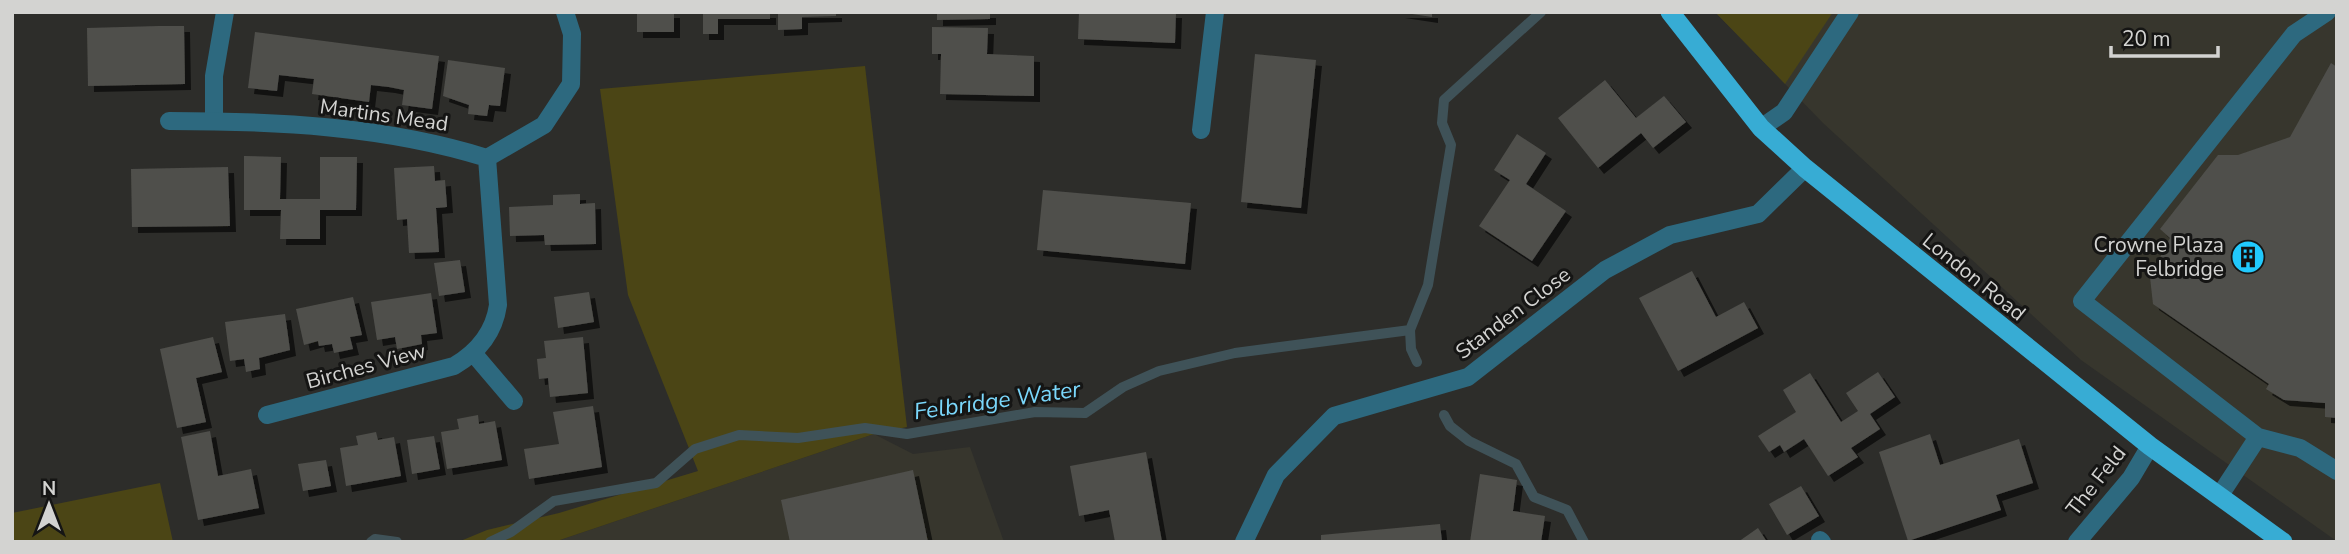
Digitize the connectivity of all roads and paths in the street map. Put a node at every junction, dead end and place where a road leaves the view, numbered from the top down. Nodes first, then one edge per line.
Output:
1 (225, 12) edge
2 (565, 12) edge
3 (1215, 12) edge
4 (1670, 12) edge
5 (1850, 12) edge
6 (2327, 12) edge
7 (169, 121) dead end
8 (214, 121) junction
9 (1762, 128) junction
10 (1201, 130) dead end
11 (487, 158) junction
12 (1805, 168) junction
13 (474, 354) junction
14 (514, 401) dead end
15 (267, 415) dead end
16 (2259, 437) junction
17 (2150, 446) junction
18 (2337, 471) edge
19 (2220, 495) junction
20 (1244, 542) edge
21 (2077, 542) edge
22 (2283, 542) edge

1 - 8 street
2 - 11 street
3 - 10 street
4 - 9 highway, London Road
5 - 9 street
6 - 16 street
7 - 8 street, Martins Mead
8 - 11 street, Martins Mead
9 - 12 highway, London Road
11 - 13 street, Birches View
12 - 17 highway, London Road
12 - 20 street, Standen Close
13 - 14 street
13 - 15 street, Birches View
16 - 18 street
16 - 19 street
17 - 19 highway, London Road
17 - 21 street, The Feld
19 - 22 highway, London Road

